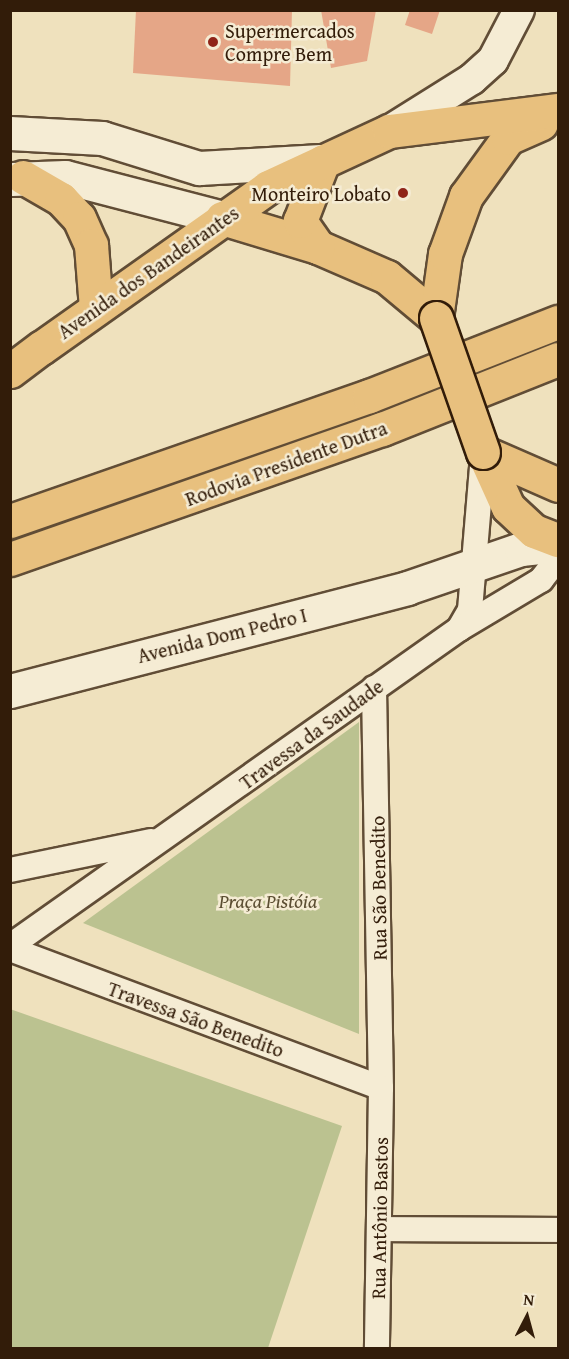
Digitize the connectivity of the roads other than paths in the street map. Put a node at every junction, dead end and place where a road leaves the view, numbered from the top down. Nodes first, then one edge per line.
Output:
1 (519, 10) edge
2 (558, 110) edge
3 (558, 115) edge
4 (389, 131) junction
5 (10, 133) edge
6 (323, 161) junction
7 (17, 178) edge
8 (222, 218) junction
9 (318, 247) junction
10 (96, 308) junction
11 (436, 318) junction
12 (558, 322) edge
13 (41, 348) junction
14 (558, 359) edge
15 (10, 360) edge
16 (10, 371) edge
17 (483, 452) junction
18 (558, 485) edge
19 (10, 521) edge
20 (558, 540) edge
21 (558, 545) edge
22 (558, 558) edge
23 (10, 559) edge
24 (474, 565) junction
25 (459, 629) junction
26 (374, 688) junction
27 (10, 691) edge
28 (162, 839) junction
29 (10, 870) edge
30 (10, 948) edge
31 (381, 1088) junction
32 (379, 1229) junction
33 (558, 1230) edge
34 (377, 1348) edge

1 - 4 street
2 - 4 main road, Avenida dos Bandeirantes
3 - 11 main road
4 - 6 main road, Avenida dos Bandeirantes
5 - 6 main road
6 - 8 main road, Avenida dos Bandeirantes
6 - 9 main road
7 - 8 main road
7 - 10 main road
8 - 9 main road
8 - 10 main road, Avenida dos Bandeirantes
9 - 11 main road
10 - 13 main road, Avenida dos Bandeirantes
11 - 17 main road, bridge
12 - 19 main road, Rodovia Presidente Dutra
13 - 15 main road, Avenida dos Bandeirantes
13 - 16 main road
14 - 23 main road, Rodovia Presidente Dutra
17 - 18 main road
17 - 20 main road
17 - 24 street
21 - 24 main road, Avenida Dom Pedro I
22 - 25 street, Travessa da Saudade
24 - 25 street
24 - 27 main road, Avenida Dom Pedro I
25 - 26 street, Travessa da Saudade
26 - 28 street, Travessa da Saudade
26 - 31 street, Rua São Benedito
28 - 29 street, Travessa da Saudade
28 - 30 street, Travessa da Saudade
30 - 31 street, Travessa São Benedito
31 - 32 street, Rua Antônio Bastos
32 - 33 street
32 - 34 street, Rua Antônio Bastos

